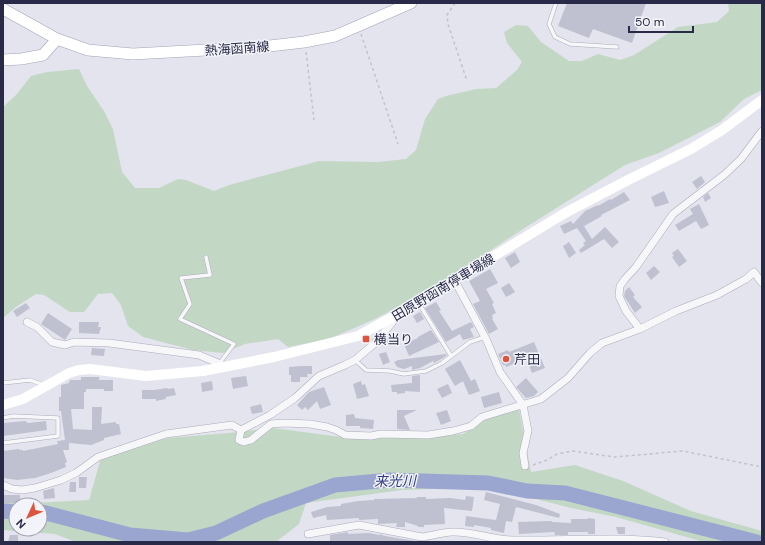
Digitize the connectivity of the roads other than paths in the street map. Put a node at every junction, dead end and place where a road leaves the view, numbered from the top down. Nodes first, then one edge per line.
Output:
1 (411, 3) edge
2 (556, 3) edge
3 (3, 9) edge
4 (57, 39) junction
5 (618, 47) dead end
6 (3, 60) edge
7 (762, 100) edge
8 (762, 131) edge
9 (206, 256) dead end
10 (455, 281) junction
11 (762, 283) edge
12 (418, 302) junction
13 (400, 313) junction
14 (27, 322) dead end
15 (640, 329) junction
16 (485, 337) junction
17 (451, 356) junction
18 (354, 360) junction
19 (222, 365) junction
20 (3, 383) edge
21 (47, 386) junction
22 (523, 405) junction
23 (3, 406) edge
24 (3, 418) edge
25 (241, 430) junction
26 (3, 443) edge
27 (525, 466) road end
28 (3, 485) edge
29 (308, 534) dead end
30 (512, 541) edge
31 (591, 541) edge
32 (648, 541) edge
33 (665, 542) edge

1 - 4 main road, 熱海函南線
2 - 5 lane
3 - 4 main road, 熱海函南線
4 - 6 main road
7 - 10 main road, 田原野函南停車場線
8 - 15 street
9 - 19 lane
10 - 12 main road, 田原野函南停車場線
10 - 16 street
11 - 15 street
12 - 13 main road, 田原野函南停車場線
12 - 17 lane
13 - 18 street
13 - 19 main road, 田原野函南停車場線
14 - 19 street
15 - 22 street
16 - 17 lane
16 - 22 street
17 - 18 lane
18 - 25 street
19 - 21 main road, 田原野函南停車場線
20 - 21 lane
21 - 23 main road, 田原野函南停車場線
22 - 25 street
22 - 27 street
24 - 26 lane
25 - 28 street
29 - 30 street
30 - 31 street
31 - 32 street
32 - 33 street

